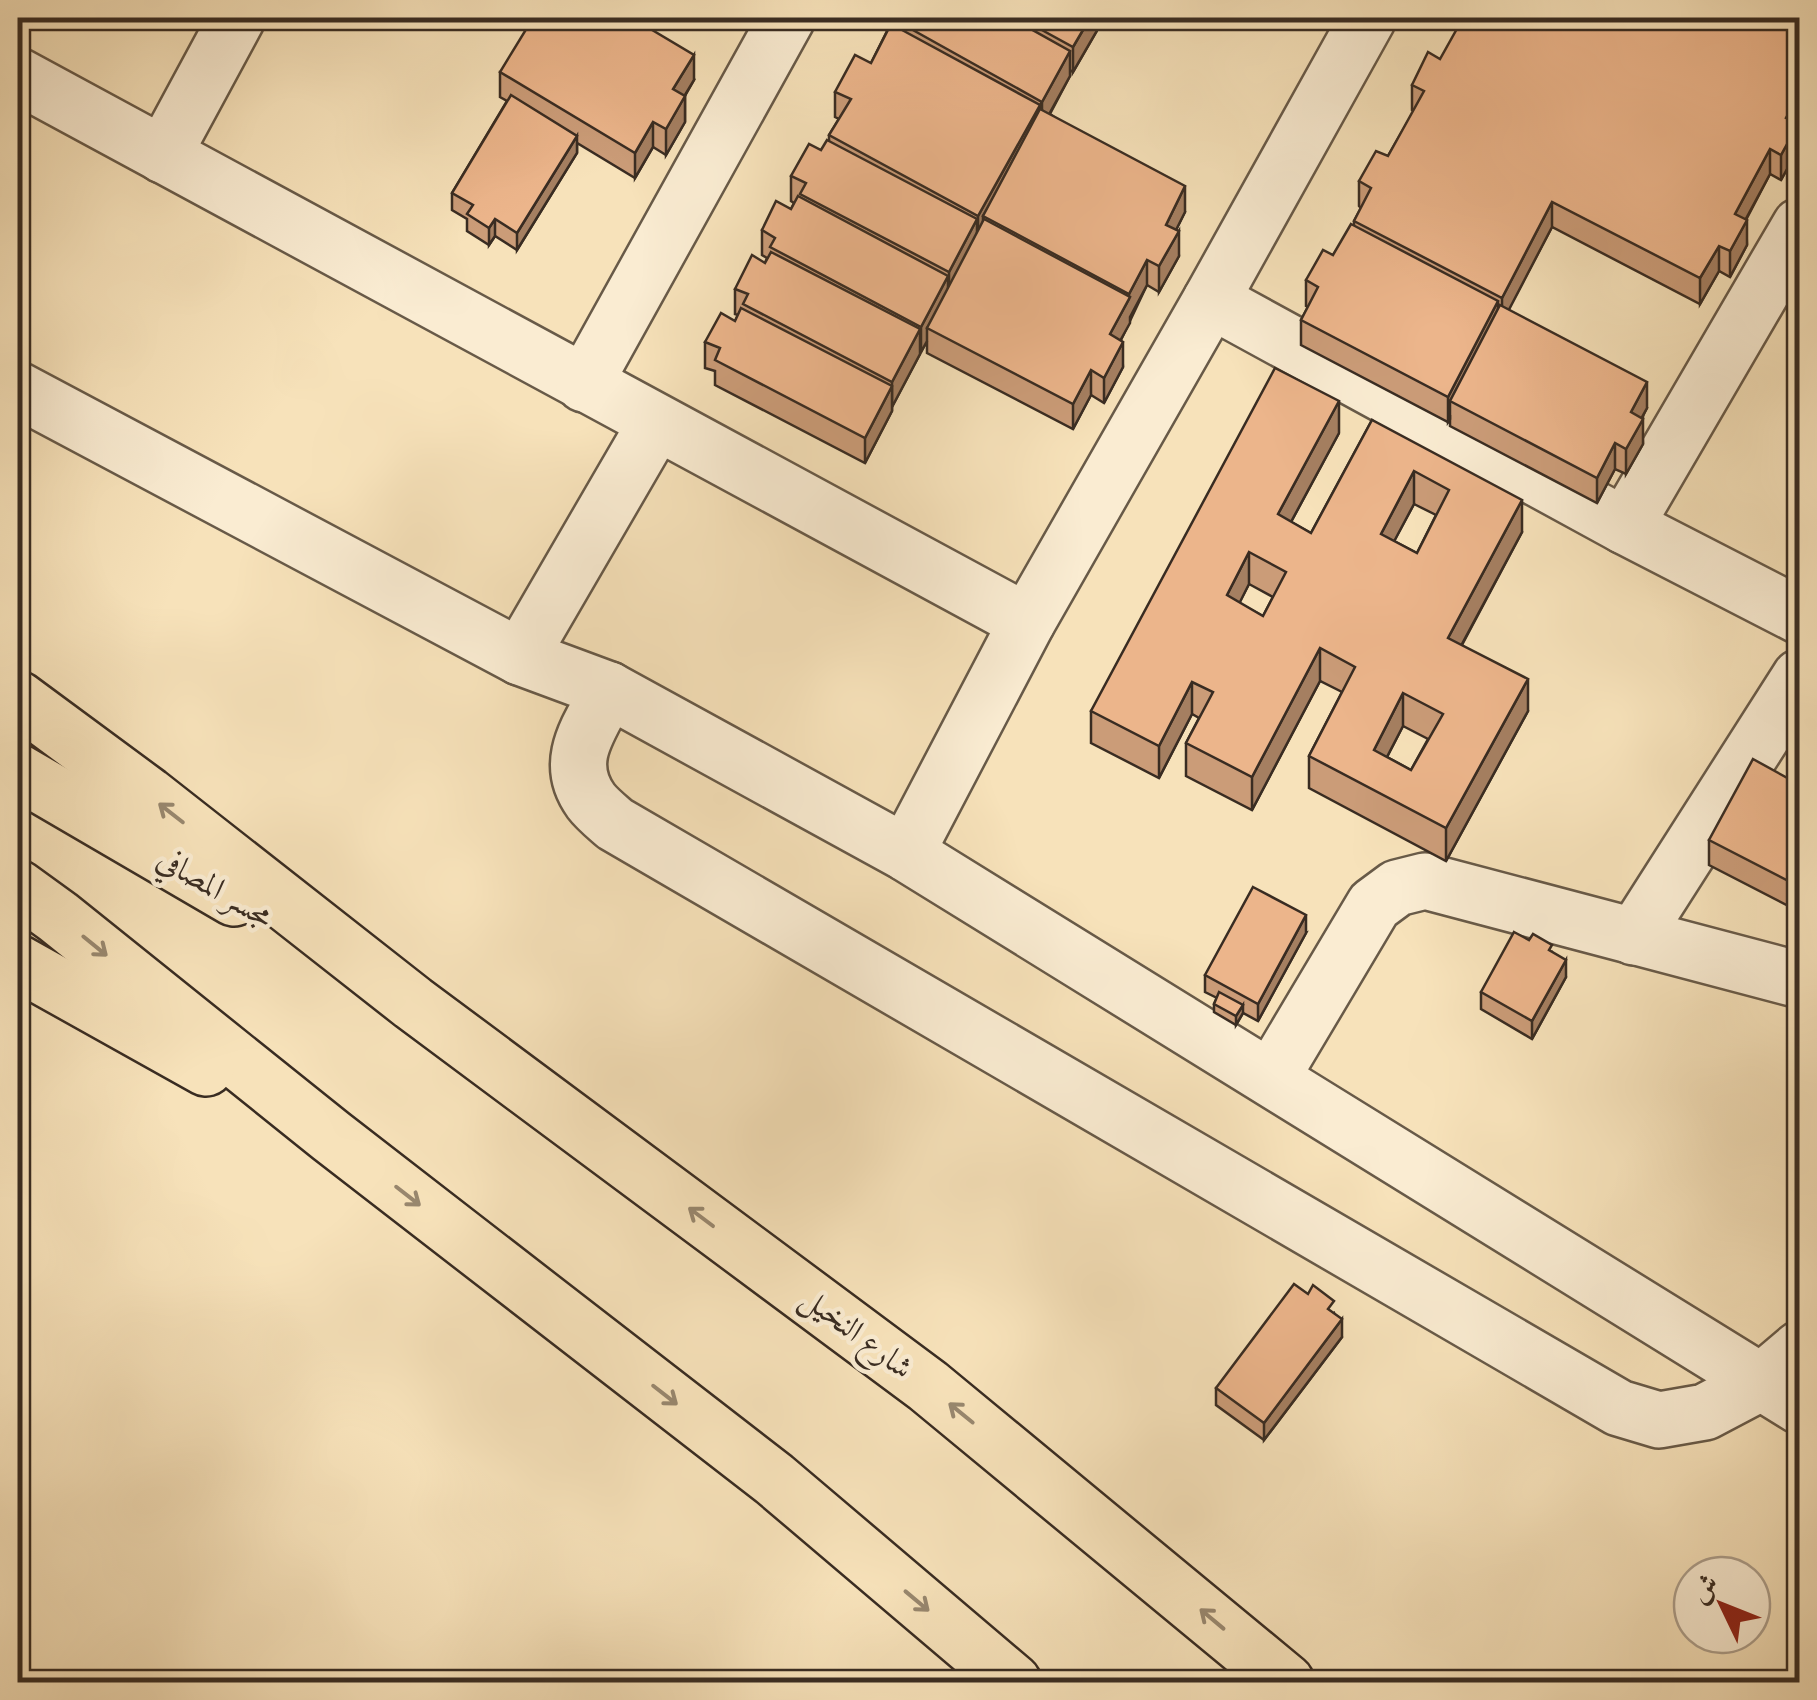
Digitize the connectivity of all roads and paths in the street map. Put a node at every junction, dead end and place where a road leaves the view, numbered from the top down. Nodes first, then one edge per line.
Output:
1 (237, 18) edge
2 (787, 18) edge
3 (1368, 18) edge
4 (18, 76) edge
5 (163, 155) junction
6 (1800, 226) edge
7 (1211, 300) junction
8 (584, 384) junction
9 (18, 390) edge
10 (656, 423) junction
11 (1625, 526) junction
12 (1800, 616) edge
13 (1027, 622) junction
14 (520, 657) junction
15 (1800, 677) edge
16 (610, 690) junction
17 (18, 699) edge
18 (18, 772) edge
19 (906, 853) junction
20 (18, 888) edge
21 (1634, 936) junction
22 (18, 963) edge
23 (1800, 980) edge
24 (413, 1004) junction
25 (1271, 1078) junction
26 (331, 1136) junction
27 (1786, 1379) edge
28 (1013, 1682) edge
29 (1286, 1682) edge

1 - 5 street
2 - 8 street
3 - 7 street
4 - 5 street
5 - 8 street
6 - 11 street
7 - 11 street
7 - 13 street
8 - 10 street
9 - 14 street
10 - 13 street
10 - 14 street
11 - 12 street
13 - 19 street
14 - 16 street
15 - 21 street
16 - 19 street
16 - 27 street
24 -> 17 highway
18 - 24 highway, مجسر المصافي
19 - 25 street
20 -> 26 highway
21 - 23 street
21 - 25 street
22 - 26 highway
29 -> 24 highway, شارع النخيل
25 - 27 street
26 -> 28 highway

